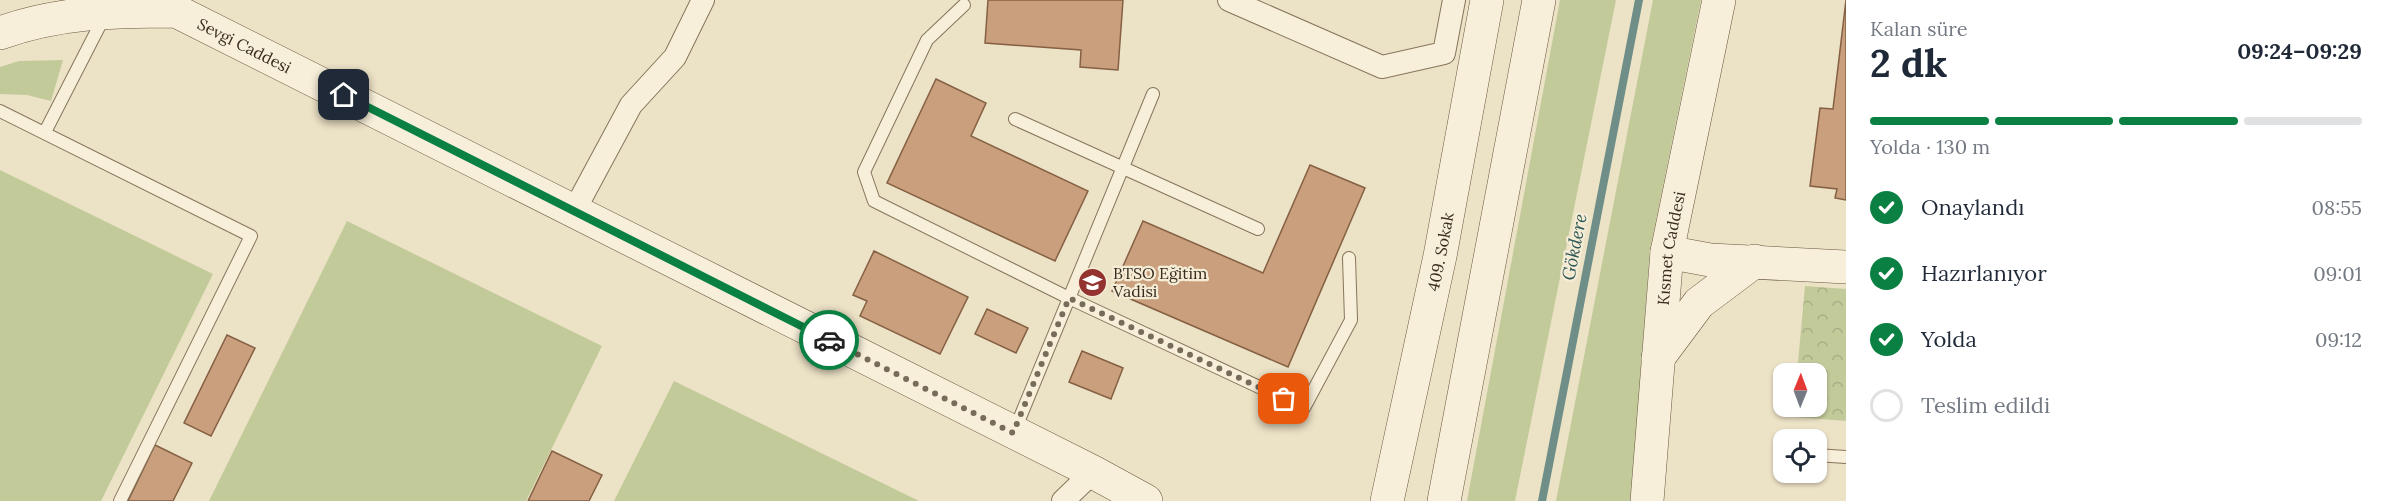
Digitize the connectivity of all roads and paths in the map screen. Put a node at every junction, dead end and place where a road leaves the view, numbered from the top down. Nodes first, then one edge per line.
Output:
1 (703, 0) edge
2 (1229, 0) edge
3 (1454, 0) edge
4 (1487, 0) edge
5 (1539, 0) edge
6 (1719, 0) edge
7 (964, 4) dead end
8 (107, 11) junction
9 (0, 33) edge
10 (1153, 94) dead end
11 (0, 111) edge
12 (1015, 119) dead end
13 (45, 132) junction
14 (1122, 168) junction
15 (574, 211) junction
16 (1258, 229) dead end
17 (1667, 252) junction
18 (1348, 258) dead end
19 (1755, 261) junction
20 (1846, 267) edge
21 (1069, 298) junction
22 (1658, 360) junction
23 (1013, 433) junction
24 (1827, 456) edge
25 (1846, 457) edge
26 (1093, 472) junction
27 (120, 501) edge
28 (1063, 501) edge
29 (1146, 501) edge
30 (1387, 501) edge
31 (1443, 501) edge
32 (1647, 501) edge

1 - 15 street
2 - 3 street
4 - 30 main road, 409. Sokak
5 - 31 main road
6 - 17 main road, Kısmet Caddesi
7 - 21 lane
8 - 9 main road, Sevgi Caddesi
8 - 13 lane
8 - 15 main road, Sevgi Caddesi
10 - 14 lane
11 - 13 lane
12 - 14 lane
13 - 27 lane
14 - 16 lane
14 - 21 lane
15 - 23 main road, Sevgi Caddesi
17 - 19 main road
17 - 22 main road, Kısmet Caddesi
18 - 21 lane
19 - 20 main road
19 - 22 main road
21 - 23 lane
22 - 32 main road, Kısmet Caddesi
23 - 26 main road, Sevgi Caddesi
24 - 25 lane
26 - 28 street
26 - 29 main road, Sevgi Caddesi

